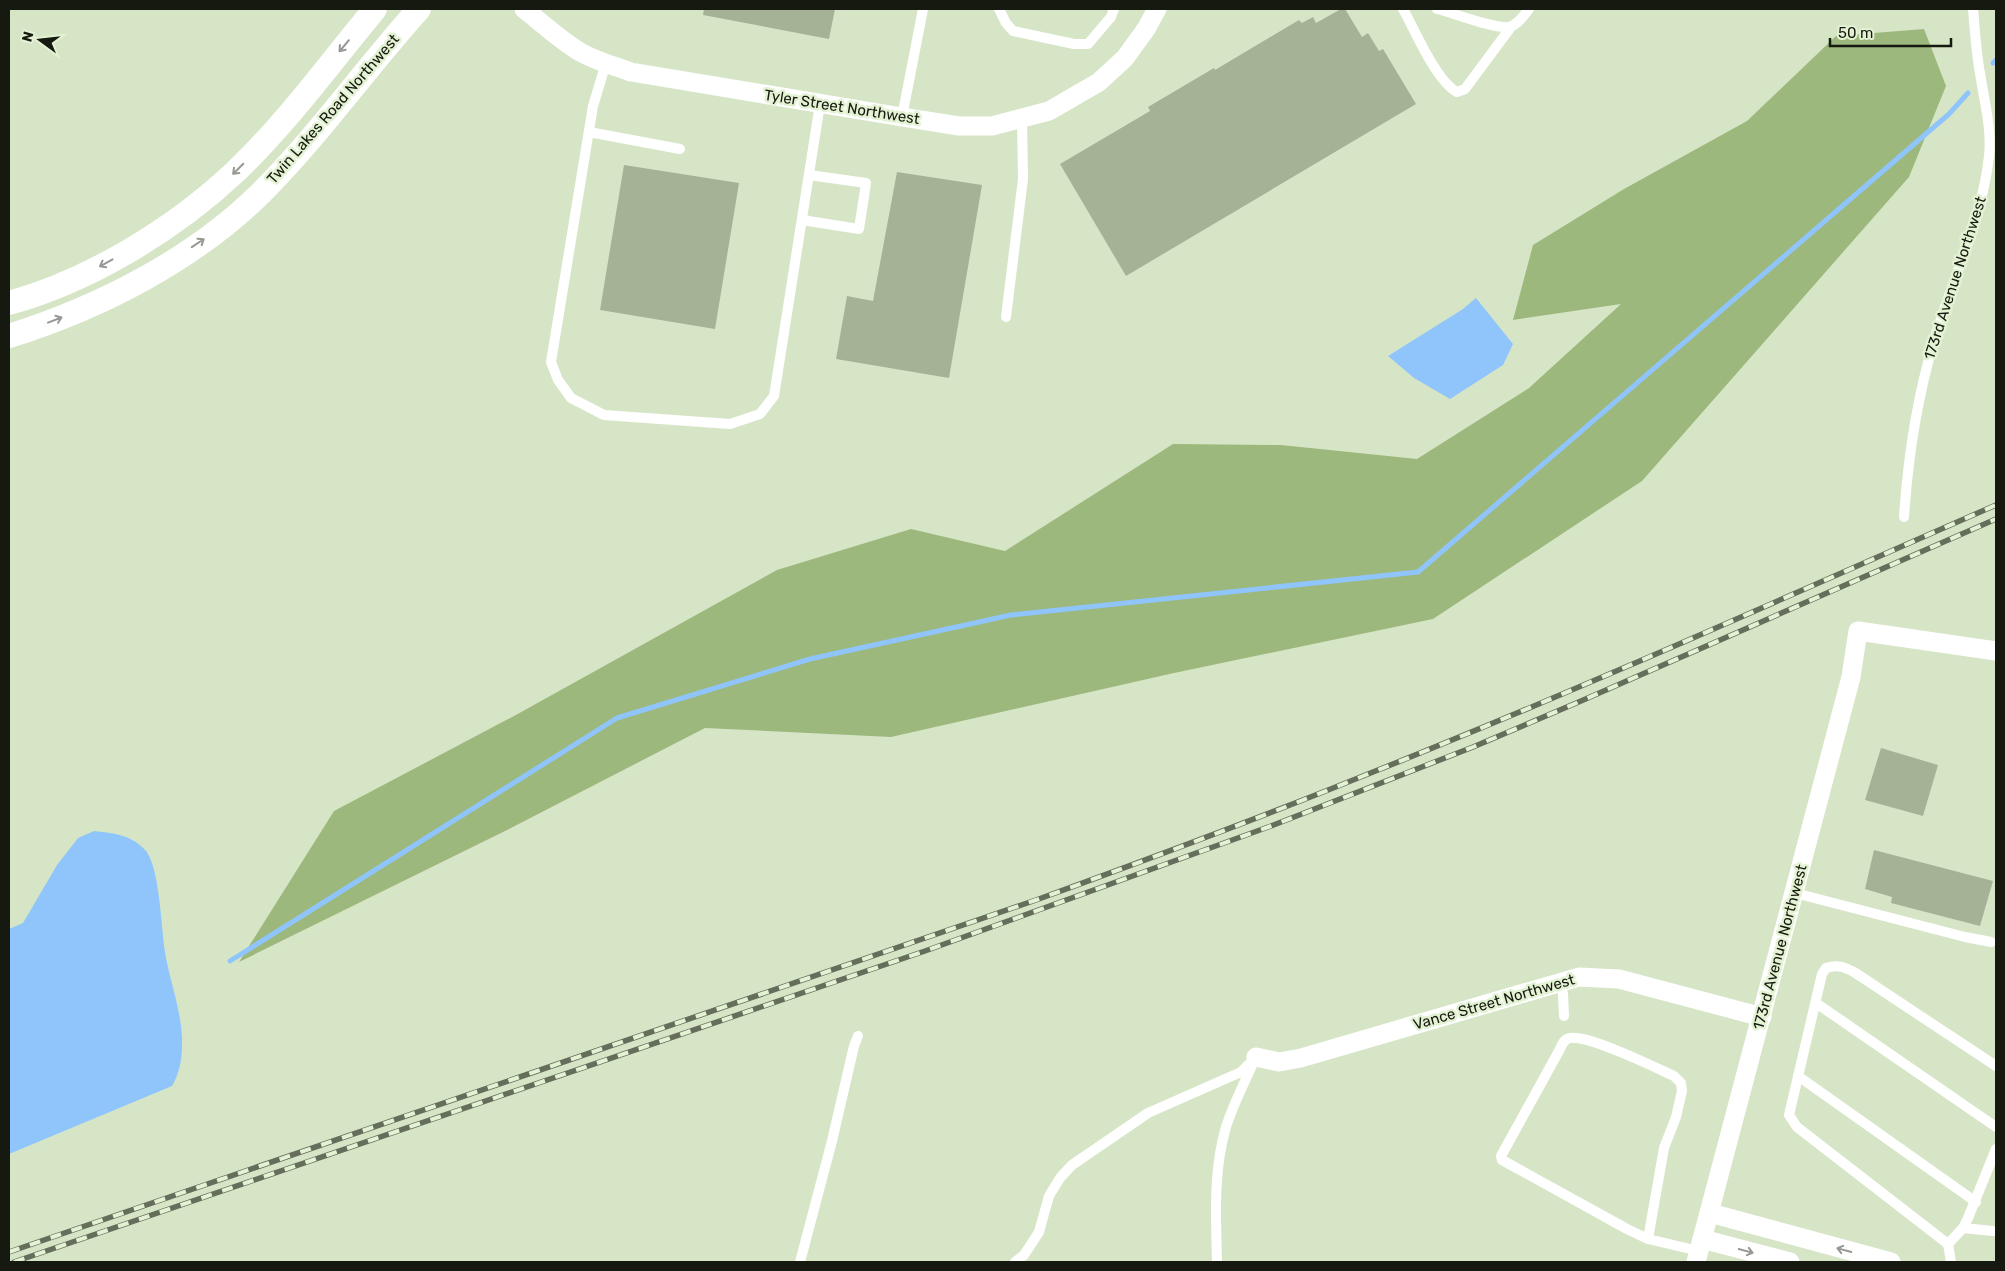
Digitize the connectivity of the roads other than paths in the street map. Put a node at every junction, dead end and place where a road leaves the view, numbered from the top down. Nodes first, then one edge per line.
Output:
1 (375, 9) edge
2 (419, 9) edge
3 (524, 9) edge
4 (923, 9) edge
5 (999, 9) edge
6 (1114, 9) edge
7 (1157, 9) edge
8 (1403, 9) edge
9 (1437, 9) edge
10 (1529, 9) edge
11 (1974, 9) edge
12 (1511, 27) junction
13 (606, 64) junction
14 (820, 104) junction
15 (902, 117) junction
16 (1022, 119) junction
17 (589, 132) junction
18 (680, 149) dead end
19 (809, 175) junction
20 (802, 220) junction
21 (9, 303) edge
22 (1006, 316) dead end
23 (9, 336) edge
24 (1904, 517) dead end
25 (1996, 651) edge
26 (1795, 893) junction
27 (1991, 942) dead end
28 (1560, 982) junction
29 (1816, 1002) junction
30 (1564, 1016) dead end
31 (1762, 1017) junction
32 (1563, 1030) dead end
33 (858, 1036) dead end
34 (1564, 1041) junction
35 (1256, 1057) junction
36 (1996, 1066) edge
37 (1798, 1076) junction
38 (1996, 1127) edge
39 (1996, 1149) edge
40 (1976, 1202) junction
41 (1710, 1214) junction
42 (1962, 1228) junction
43 (1995, 1231) edge
44 (1648, 1239) junction
45 (1948, 1244) junction
46 (1699, 1251) edge
47 (800, 1262) edge
48 (1015, 1262) edge
49 (1217, 1262) edge
50 (1790, 1262) edge
51 (1891, 1262) edge
52 (1951, 1262) edge

1 -> 21 street, Twin Lakes Road Northwest
23 -> 2 street, Twin Lakes Road Northwest
3 - 13 street, Tyler Street Northwest
4 - 15 lane
5 - 6 lane
7 - 16 street, Tyler Street Northwest
8 - 12 lane
9 - 12 lane
10 - 12 lane
11 - 24 lane, 173rd Avenue Northwest
13 - 14 street, Tyler Street Northwest
13 - 17 lane
14 - 15 street, Tyler Street Northwest
14 - 19 lane
15 - 16 street, Tyler Street Northwest
16 - 22 lane
17 - 18 lane
17 - 20 lane
19 - 20 lane
19 - 20 lane
25 - 26 street, 173rd Avenue Northwest
26 - 27 lane
26 - 31 street, 173rd Avenue Northwest
28 - 30 lane
28 - 31 street, Vance Street Northwest
28 - 35 street, Vance Street Northwest
29 - 36 lane
29 - 37 lane
29 - 38 lane
31 - 41 street, 173rd Avenue Northwest
32 - 34 lane
33 - 47 lane
34 - 44 lane
34 - 44 lane
35 - 48 lane
35 - 49 lane
37 - 40 lane
37 - 45 lane
39 - 40 lane
40 - 42 lane
41 - 46 street, 173rd Avenue Northwest
51 -> 41 street
42 - 43 lane
42 - 45 lane
44 - 46 lane
45 - 52 lane
46 -> 50 street

